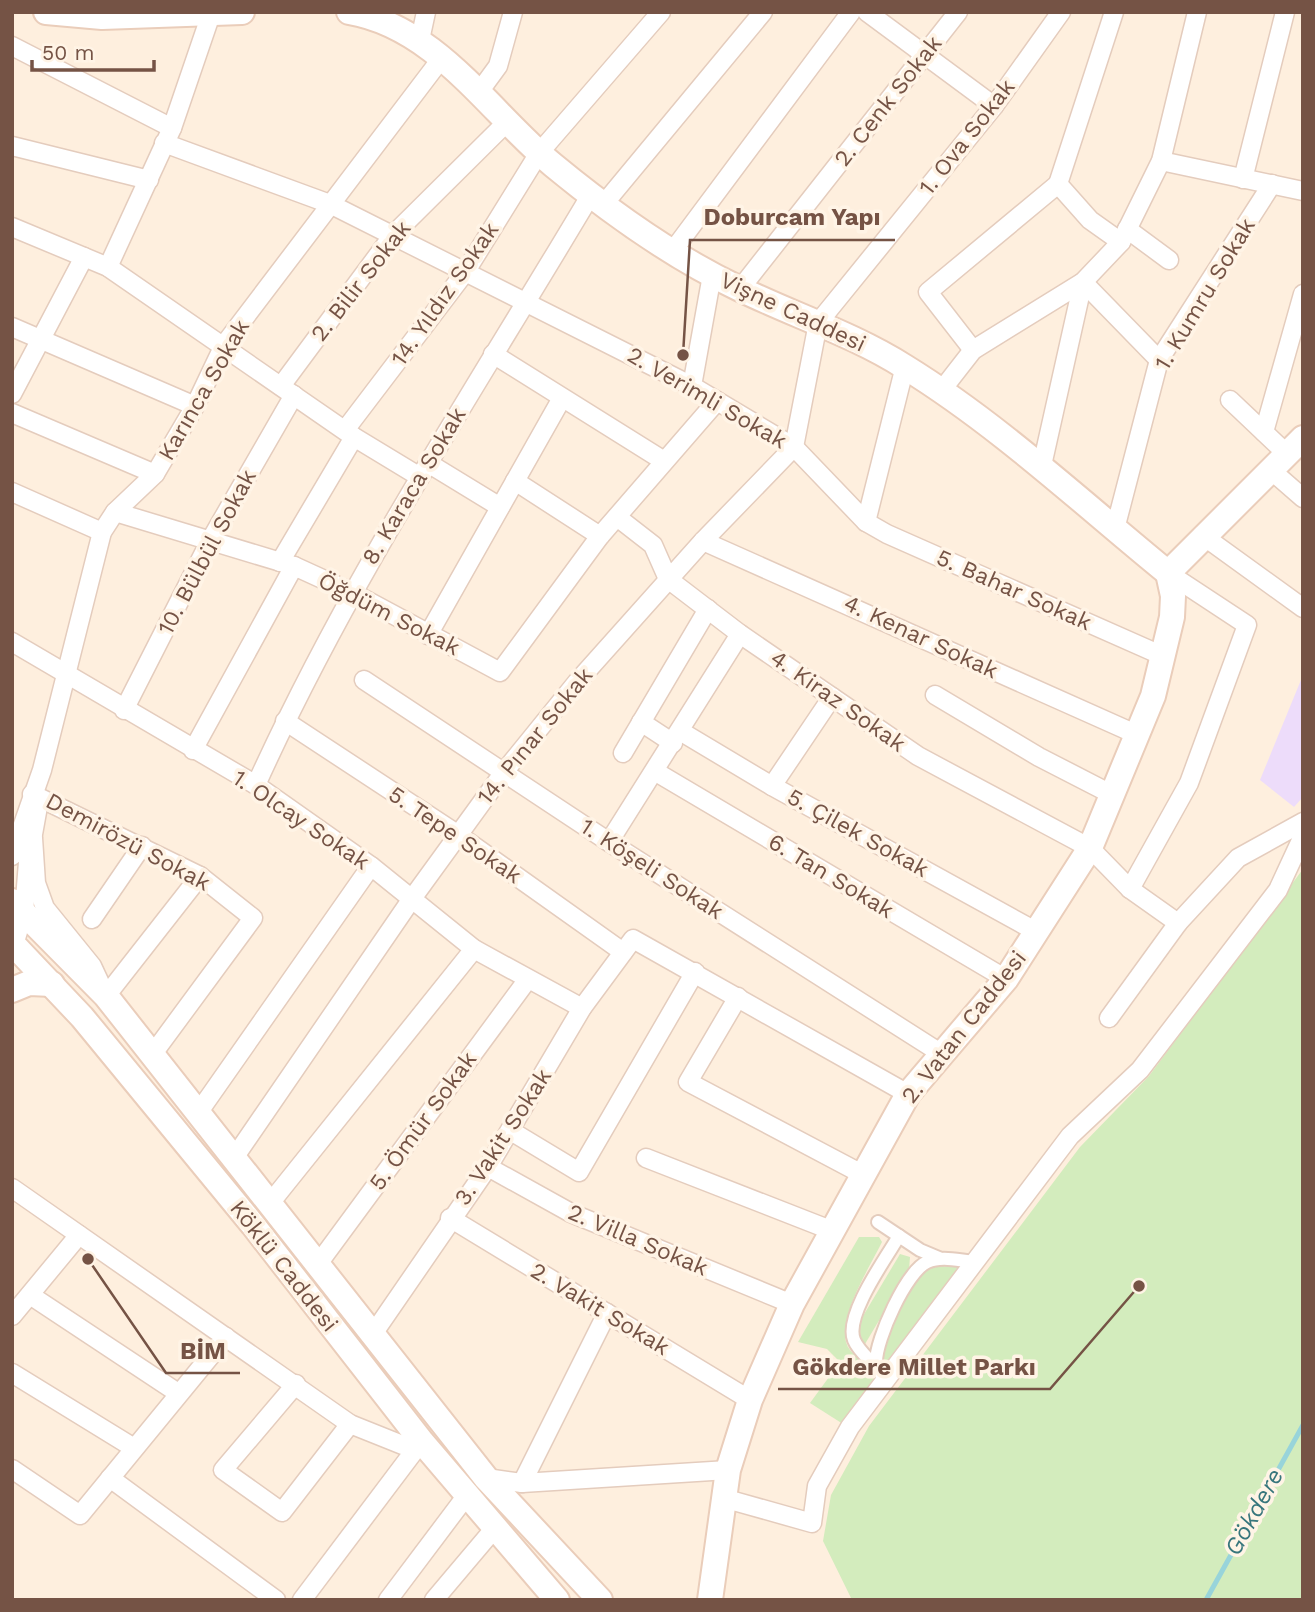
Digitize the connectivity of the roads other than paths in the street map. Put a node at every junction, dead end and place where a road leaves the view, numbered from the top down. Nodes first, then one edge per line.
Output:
1 (243, 12) edge
2 (349, 12) edge
3 (426, 12) edge
4 (513, 12) edge
5 (661, 12) edge
6 (763, 12) edge
7 (851, 12) edge
8 (867, 12) edge
9 (958, 12) edge
10 (1061, 12) edge
11 (1114, 12) edge
12 (1197, 12) edge
13 (1285, 12) edge
14 (55, 13) edge
15 (146, 14) edge
16 (211, 14) edge
17 (420, 40) junction
18 (12, 46) edge
19 (924, 55) junction
20 (441, 59) junction
21 (478, 92) junction
22 (994, 106) junction
23 (507, 122) junction
24 (168, 136) junction
25 (12, 146) edge
26 (539, 153) junction
27 (1161, 161) junction
28 (1243, 179) junction
29 (149, 180) junction
30 (1058, 184) junction
31 (1272, 184) junction
32 (1303, 191) edge
33 (596, 201) junction
34 (330, 204) junction
35 (12, 227) edge
36 (393, 235) junction
37 (1124, 236) junction
38 (672, 252) junction
39 (84, 257) junction
40 (1169, 260) dead end
41 (108, 267) junction
42 (466, 271) junction
43 (712, 275) junction
44 (1083, 282) junction
45 (740, 289) junction
46 (1303, 293) edge
47 (528, 301) junction
48 (818, 323) junction
49 (12, 327) edge
50 (41, 340) junction
51 (224, 345) junction
52 (973, 350) junction
53 (493, 354) junction
54 (1159, 360) junction
55 (905, 366) junction
56 (692, 386) junction
57 (288, 390) junction
58 (941, 391) junction
59 (12, 394) edge
60 (562, 398) junction
61 (1230, 400) dead end
62 (717, 401) junction
63 (195, 406) junction
64 (12, 413) edge
65 (1264, 432) junction
66 (350, 433) junction
67 (794, 447) junction
68 (1287, 454) edge
69 (664, 461) junction
70 (424, 470) junction
71 (1041, 470) junction
72 (155, 474) junction
73 (515, 481) junction
74 (12, 492) edge
75 (1303, 498) edge
76 (500, 508) junction
77 (115, 512) junction
78 (617, 517) junction
79 (866, 522) junction
80 (1115, 529) junction
81 (102, 532) junction
82 (1202, 535) junction
83 (600, 536) junction
84 (211, 541) junction
85 (703, 541) junction
86 (287, 564) junction
87 (1168, 573) junction
88 (668, 579) junction
89 (351, 592) junction
90 (1303, 608) edge
91 (708, 610) junction
92 (740, 634) junction
93 (428, 635) junction
94 (12, 642) edge
95 (1163, 656) junction
96 (66, 674) junction
97 (364, 680) dead end
98 (935, 695) dead end
99 (832, 697) junction
100 (124, 710) junction
101 (285, 721) junction
102 (641, 722) junction
103 (1138, 735) junction
104 (677, 737) junction
105 (193, 750) junction
106 (623, 753) dead end
107 (504, 772) junction
108 (656, 772) junction
109 (256, 785) junction
110 (772, 786) junction
111 (36, 794) junction
112 (1111, 794) junction
113 (1303, 822) edge
114 (12, 827) edge
115 (457, 834) junction
116 (1303, 836) edge
117 (33, 838) junction
118 (609, 842) junction
119 (142, 846) junction
120 (1090, 848) junction
121 (12, 856) edge
122 (371, 866) junction
123 (200, 876) junction
124 (1130, 889) junction
125 (411, 900) junction
126 (18, 906) edge
127 (92, 919) dead end
128 (1178, 923) junction
129 (1037, 932) junction
130 (13, 946) edge
131 (628, 946) junction
132 (474, 949) junction
133 (695, 972) junction
134 (528, 979) junction
135 (1006, 979) junction
136 (52, 984) junction
137 (12, 990) edge
138 (106, 996) junction
139 (738, 997) junction
140 (582, 1008) junction
141 (1109, 1018) dead end
142 (942, 1054) junction
143 (152, 1055) junction
144 (908, 1094) junction
145 (198, 1113) junction
146 (511, 1131) junction
147 (646, 1157) dead end
148 (234, 1158) junction
149 (488, 1167) junction
150 (862, 1174) junction
151 (12, 1188) edge
152 (271, 1202) junction
153 (450, 1218) junction
154 (878, 1222) dead end
155 (833, 1231) junction
156 (79, 1235) junction
157 (898, 1236) junction
158 (939, 1258) junction
159 (975, 1262) junction
160 (318, 1264) junction
161 (30, 1295) junction
162 (792, 1304) junction
163 (13, 1313) edge
164 (607, 1313) junction
165 (373, 1335) junction
166 (226, 1337) junction
167 (876, 1366) junction
168 (12, 1373) edge
169 (886, 1381) junction
170 (296, 1384) junction
171 (178, 1393) junction
172 (750, 1400) junction
173 (350, 1424) junction
174 (419, 1446) junction
175 (134, 1448) junction
176 (12, 1469) edge
177 (728, 1470) junction
178 (110, 1478) junction
179 (486, 1478) junction
180 (522, 1483) junction
181 (467, 1495) junction
182 (723, 1498) junction
183 (494, 1529) junction
184 (269, 1598) edge
185 (552, 1598) edge
186 (302, 1600) edge
187 (388, 1600) edge
188 (434, 1600) edge
189 (600, 1600) edge
190 (710, 1600) edge

1 - 16 main road
2 - 17 main road, Vişne Caddesi
3 - 17 street
4 - 21 street
5 - 26 street, 14. Yıldız Sokak
6 - 33 street, 8. Karaca Sokak
7 - 38 street
8 - 19 street
9 - 19 street, 2. Cenk Sokak
10 - 22 street, 1. Ova Sokak
11 - 30 street
12 - 27 street
13 - 28 street
14 - 15 main road
15 - 16 main road
16 - 24 street
17 - 20 main road, Vişne Caddesi
18 - 24 street, 2. Verimli Sokak
19 - 22 street
19 - 45 street, 2. Cenk Sokak
20 - 21 main road, Vişne Caddesi
20 - 34 street, Karınca Sokak
21 - 23 main road, Vişne Caddesi
22 - 48 street, 1. Ova Sokak
23 - 26 main road, Vişne Caddesi
23 - 36 street, 2. Bilir Sokak
24 - 29 street
24 - 34 street, 2. Verimli Sokak
25 - 29 street
26 - 33 main road, Vişne Caddesi
26 - 42 street, 14. Yıldız Sokak
27 - 28 street
27 - 37 street
28 - 31 street
29 - 41 street
30 - 37 street
30 - 52 street
31 - 32 street
31 - 54 street, 1. Kumru Sokak
33 - 38 main road, Vişne Caddesi
33 - 47 street, 8. Karaca Sokak
34 - 36 street, 2. Verimli Sokak
34 - 51 street, Karınca Sokak
35 - 39 street
36 - 42 street, 2. Verimli Sokak
36 - 57 street, 2. Bilir Sokak
37 - 40 street
37 - 44 street
38 - 43 main road, Vişne Caddesi
39 - 41 street
39 - 50 street
41 - 51 street
42 - 47 street, 2. Verimli Sokak
42 - 66 street, 14. Yıldız Sokak
43 - 45 main road, Vişne Caddesi
43 - 56 street
44 - 52 street
44 - 54 street
44 - 71 street
45 - 48 main road, Vişne Caddesi
46 - 65 street
47 - 53 street, 8. Karaca Sokak
47 - 56 street, 2. Verimli Sokak
48 - 55 main road, Vişne Caddesi
48 - 67 street
49 - 50 street
50 - 59 street
50 - 63 street
51 - 57 street
51 - 63 street, Karınca Sokak
52 - 58 street
53 - 60 street
53 - 70 street, 8. Karaca Sokak
54 - 80 street, 1. Kumru Sokak
55 - 58 main road, Vişne Caddesi
55 - 79 street
56 - 62 street, 2. Verimli Sokak
57 - 66 street
57 - 84 street, 10. Bülbül Sokak
58 - 71 main road, Vişne Caddesi
60 - 69 street
60 - 73 street
61 - 65 street
62 - 67 street, 2. Verimli Sokak
62 - 69 street, Öğdüm Sokak
63 - 72 street, Karınca Sokak
64 - 72 street
65 - 68 street
66 - 70 street
66 - 86 street, 14. Yıldız Sokak
67 - 79 street, 2. Verimli Sokak
67 - 85 street, 14. Pınar Sokak
68 - 75 street
68 - 82 main road
69 - 78 street, Öğdüm Sokak
70 - 76 street
70 - 89 street, 8. Karaca Sokak
71 - 80 main road, Vişne Caddesi
72 - 77 street, Karınca Sokak
73 - 76 street
73 - 83 street
74 - 81 street
76 - 93 street
77 - 81 street, Karınca Sokak
77 - 84 street, Öğdüm Sokak
78 - 83 street, Öğdüm Sokak
78 - 88 street, 4. Kiraz Sokak
79 - 95 street, 5. Bahar Sokak
80 - 87 main road, Vişne Caddesi
81 - 96 street, Karınca Sokak
82 - 87 main road
82 - 90 street
83 - 93 street, Öğdüm Sokak
84 - 86 street, Öğdüm Sokak
84 - 100 street, 10. Bülbül Sokak
85 - 88 street, 14. Pınar Sokak
85 - 103 street, 4. Kenar Sokak
86 - 89 street, Öğdüm Sokak
86 - 105 street, 14. Yıldız Sokak
87 - 95 main road, 2. Vatan Caddesi
87 - 124 street
88 - 91 street, 4. Kiraz Sokak
88 - 107 street, 14. Pınar Sokak
89 - 93 street, Öğdüm Sokak
89 - 101 street, 8. Karaca Sokak
91 - 92 street, 4. Kiraz Sokak
91 - 102 street
92 - 99 street, 4. Kiraz Sokak
92 - 104 street
94 - 96 street, 1. Olcay Sokak
95 - 103 main road, 2. Vatan Caddesi
96 - 100 street, 1. Olcay Sokak
96 - 111 street, Karınca Sokak
97 - 107 street, 1. Köşeli Sokak
98 - 112 street
99 - 110 street
99 - 120 street, 4. Kiraz Sokak
100 - 105 street, 1. Olcay Sokak
101 - 109 street, 8. Karaca Sokak
101 - 115 street, 5. Tepe Sokak
102 - 104 street, 5. Çilek Sokak
102 - 106 street
103 - 112 main road, 2. Vatan Caddesi
104 - 108 street
104 - 110 street, 5. Çilek Sokak
105 - 109 street, 1. Olcay Sokak
107 - 115 street, 14. Pınar Sokak
107 - 118 street, 1. Köşeli Sokak
108 - 118 street
108 - 135 street, 6. Tan Sokak
109 - 122 street, 1. Olcay Sokak
110 - 129 street, 5. Çilek Sokak
111 - 114 street
111 - 117 street
111 - 119 street, Demirözü Sokak
111 - 121 street
112 - 120 main road, 2. Vatan Caddesi
113 - 128 street
115 - 125 street, 14. Pınar Sokak
115 - 131 street, 5. Tepe Sokak
116 - 159 street
117 - 126 street
117 - 138 street
118 - 142 street, 1. Köşeli Sokak
119 - 123 street, Demirözü Sokak
119 - 127 street
120 - 124 street, 4. Kiraz Sokak
120 - 129 main road, 2. Vatan Caddesi
122 - 125 street, 1. Olcay Sokak
122 - 145 street
123 - 138 street
123 - 143 street, Demirözü Sokak
124 - 128 street, 4. Kiraz Sokak
125 - 132 street, 1. Olcay Sokak
125 - 148 street, 14. Pınar Sokak
126 - 130 street
126 - 138 main road, Köklü Caddesi
128 - 141 street
129 - 135 main road, 2. Vatan Caddesi
130 - 136 main road, Köklü Caddesi
131 - 133 street, 5. Tepe Sokak
131 - 140 street, 3. Vakit Sokak
132 - 134 street, 1. Olcay Sokak
132 - 152 street
133 - 139 street, 5. Tepe Sokak
133 - 146 street
134 - 140 street, 1. Olcay Sokak
134 - 160 street, 5. Ömür Sokak
135 - 142 main road, 2. Vatan Caddesi
136 - 137 main road
136 - 174 main road, Köklü Caddesi
138 - 143 main road, Köklü Caddesi
139 - 144 street, 5. Tepe Sokak
139 - 150 street
140 - 146 street, 3. Vakit Sokak
142 - 144 main road, 2. Vatan Caddesi
143 - 145 main road, Köklü Caddesi
144 - 150 main road, 2. Vatan Caddesi
145 - 148 main road, Köklü Caddesi
146 - 149 street, 3. Vakit Sokak
147 - 155 street
148 - 152 main road, Köklü Caddesi
149 - 153 street, 3. Vakit Sokak
149 - 162 street, 2. Villa Sokak
150 - 155 main road, 2. Vatan Caddesi
151 - 156 street
152 - 160 main road, Köklü Caddesi
153 - 164 street, 2. Vakit Sokak
153 - 165 street, 3. Vakit Sokak
154 - 157 street
155 - 162 main road, 2. Vatan Caddesi
156 - 161 street
156 - 166 street
157 - 158 street
157 - 167 street
158 - 159 street
158 - 167 street
159 - 169 street
160 - 165 main road, Köklü Caddesi
161 - 163 street
161 - 171 street
162 - 172 main road, 2. Vatan Caddesi
164 - 172 street, 2. Vakit Sokak
164 - 180 street
165 - 179 main road, Köklü Caddesi
166 - 170 street
166 - 171 street
167 - 169 street
168 - 175 street
169 - 182 street
170 - 173 street
170 - 173 street
171 - 175 street
172 - 177 main road, 2. Vatan Caddesi
173 - 174 street
174 - 181 main road, Köklü Caddesi
174 - 186 street
175 - 178 street
176 - 178 street
177 - 180 street
177 - 182 main road, 2. Vatan Caddesi
178 - 184 street
179 - 180 street
179 - 189 main road, Köklü Caddesi
181 - 183 main road, Köklü Caddesi
181 - 187 street
182 - 190 main road, 2. Vatan Caddesi
183 - 185 main road, Köklü Caddesi
183 - 188 street

